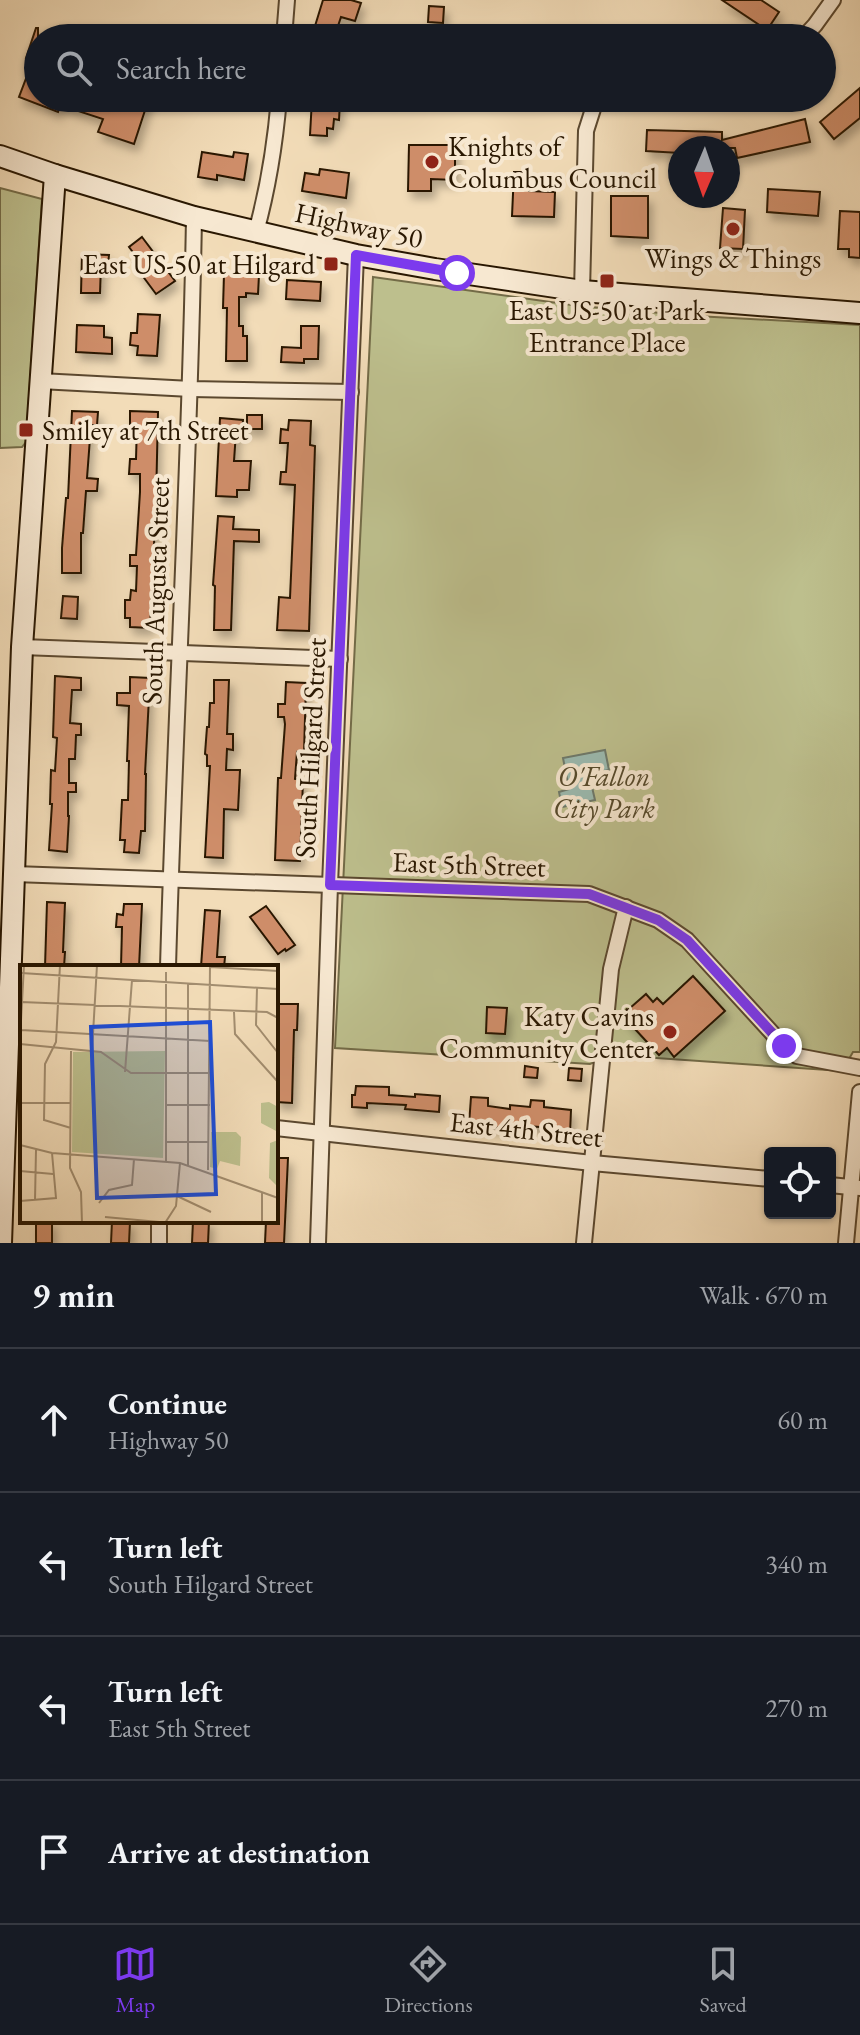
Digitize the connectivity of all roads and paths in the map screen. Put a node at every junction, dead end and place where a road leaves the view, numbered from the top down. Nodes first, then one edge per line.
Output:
1 (287, 0) edge
2 (833, 0) edge
3 (285, 24) edge
4 (816, 24) edge
5 (278, 112) edge
6 (592, 112) edge
7 (0, 156) edge
8 (55, 175) junction
9 (194, 217) junction
10 (256, 232) junction
11 (356, 255) junction
12 (582, 291) junction
13 (860, 313) edge
14 (40, 381) junction
15 (191, 389) junction
16 (351, 392) junction
17 (22, 647) junction
18 (178, 652) junction
19 (340, 659) junction
20 (14, 874) junction
21 (171, 879) junction
22 (330, 885) junction
23 (626, 907) junction
24 (168, 965) edge
25 (860, 1068) edge
26 (860, 1092) edge
27 (14, 1111) edge
28 (278, 1128) edge
29 (322, 1132) junction
30 (592, 1163) junction
31 (764, 1178) edge
32 (836, 1185) edge
33 (856, 1187) edge
34 (1, 1243) edge
35 (318, 1243) edge
36 (584, 1243) edge
37 (846, 1243) edge

1 - 3 street
2 - 4 street
5 - 10 street
6 - 12 street
7 - 8 street, Highway 50
8 - 9 street, Highway 50
8 - 14 street
9 - 10 street, Highway 50
9 - 15 street, South Augusta Street
10 - 11 street, Highway 50
11 - 12 street, Highway 50
11 - 16 street, South Hilgard Street
12 - 13 street, Highway 50
14 - 15 street
14 - 17 street
15 - 16 street
15 - 18 street, South Augusta Street
16 - 19 street, South Hilgard Street
17 - 18 street
17 - 20 street
18 - 19 street
18 - 21 street, South Augusta Street
19 - 22 street, South Hilgard Street
20 - 21 street, East 5th Street
20 - 27 street
21 - 22 street, East 5th Street
21 - 24 street, South Augusta Street
22 - 23 street, East 5th Street
22 - 29 street, South Hilgard Street
23 - 25 street, East 5th Street
23 - 30 street
26 - 33 street
27 - 34 street
28 - 29 street, East 4th Street
29 - 30 street, East 4th Street
29 - 35 street, South Hilgard Street
30 - 31 street, East 4th Street
30 - 36 street
32 - 33 street
33 - 37 street

